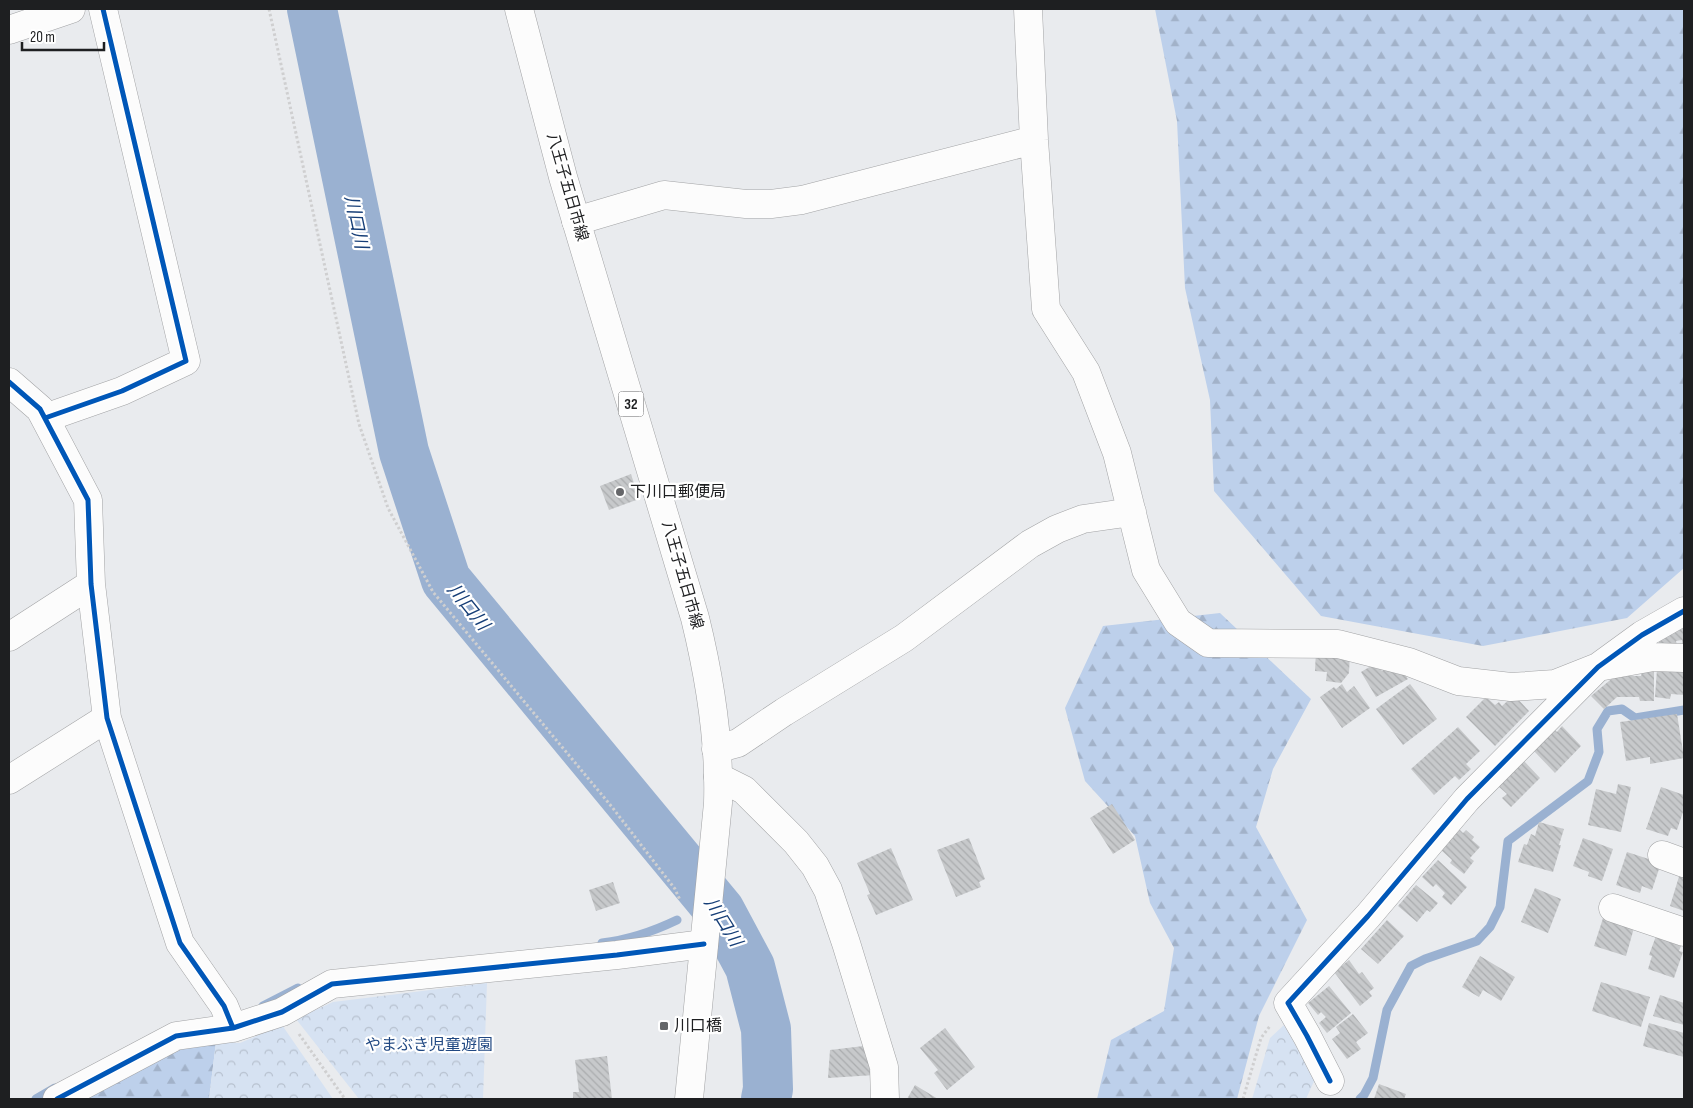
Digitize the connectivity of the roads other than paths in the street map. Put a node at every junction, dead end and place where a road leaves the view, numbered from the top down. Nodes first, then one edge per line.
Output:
1 (71, 9) edge
2 (103, 9) edge
3 (519, 9) edge
4 (1028, 9) edge
5 (9, 30) edge
6 (1034, 140) junction
7 (576, 221) junction
8 (9, 382) edge
9 (45, 418) junction
10 (1132, 512) junction
11 (91, 584) junction
12 (1684, 611) edge
13 (9, 637) edge
14 (1684, 658) edge
15 (1598, 667) junction
16 (107, 718) junction
17 (716, 749) junction
18 (9, 780) edge
19 (718, 790) junction
20 (1613, 908) dead end
21 (1684, 932) edge
22 (704, 944) junction
23 (233, 1028) junction
24 (1330, 1081) dead end
25 (58, 1099) edge
26 (689, 1099) edge
27 (885, 1099) edge

1 - 5 street
2 - 9 street
3 - 7 street, 八王子五日市線 / 32
4 - 6 street
6 - 7 street
6 - 10 street
7 - 17 street, 八王子五日市線 / 32
8 - 9 street
9 - 11 street
10 - 15 street
10 - 17 street
11 - 13 street
11 - 16 street
12 - 15 street
14 - 15 street
15 - 24 street
16 - 18 street
16 - 23 street
17 - 19 street, 八王子五日市線 / 32
19 - 22 street, 八王子五日市線 / 32
19 - 27 street
20 - 21 street
22 - 23 street
22 - 26 street, 八王子五日市線 / 32
23 - 25 street

